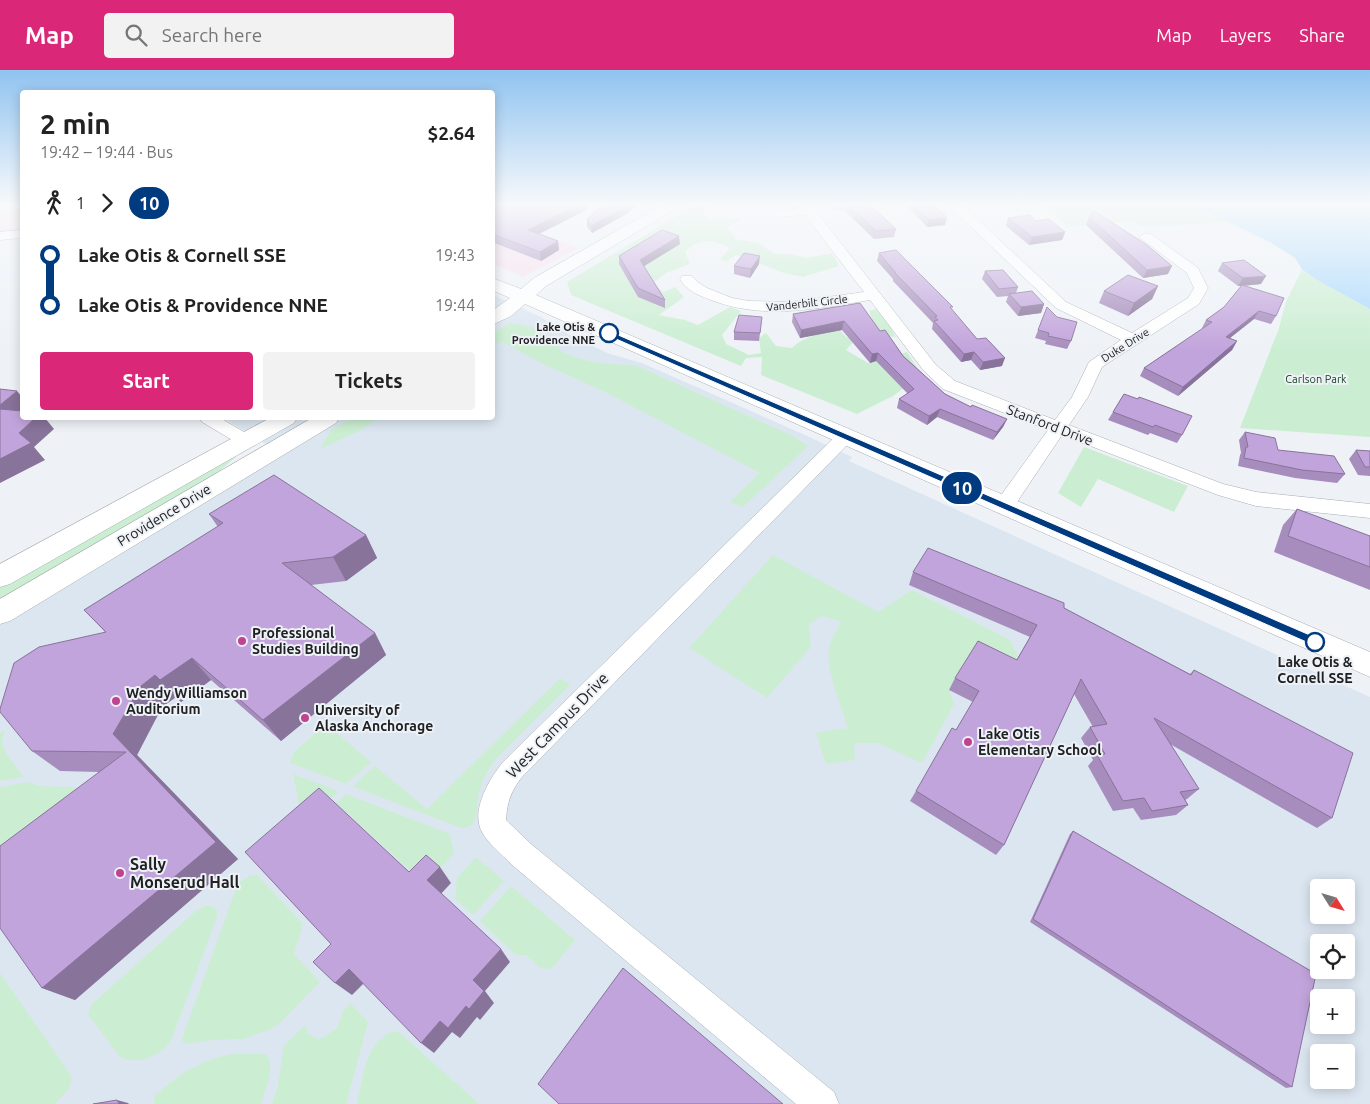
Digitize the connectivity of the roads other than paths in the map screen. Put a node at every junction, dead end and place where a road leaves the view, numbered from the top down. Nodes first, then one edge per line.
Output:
1 (591, 253) edge
2 (841, 253) edge
3 (1005, 253) edge
4 (1168, 253) edge
5 (687, 278) dead end
6 (495, 284) edge
7 (522, 295) junction
8 (874, 295) junction
9 (495, 304) edge
10 (495, 317) edge
11 (1133, 340) junction
12 (211, 420) edge
13 (282, 420) edge
14 (325, 420) edge
15 (1058, 428) junction
16 (845, 437) junction
17 (244, 440) junction
18 (186, 501) junction
19 (1004, 506) junction
20 (1370, 511) edge
21 (0, 577) edge
22 (0, 613) edge
23 (1370, 665) edge
24 (822, 1104) edge

1 - 7 main road
2 - 8 street, Stanford Drive
3 - 11 street
4 - 11 street, Duke Drive
5 - 8 street, Vanderbilt Circle
6 - 7 main road
7 - 9 main road
7 - 10 main road
7 - 16 main road
8 - 15 street, Stanford Drive
11 - 15 street, Duke Drive
12 - 17 street
13 - 17 main road, Providence Drive
14 - 18 main road, Providence Drive
15 - 19 street, Duke Drive
15 - 20 street, Stanford Drive
16 - 19 main road
16 - 24 street, West Campus Drive
17 - 18 main road
17 - 21 main road, Providence Drive
18 - 22 main road, Providence Drive
19 - 23 main road

